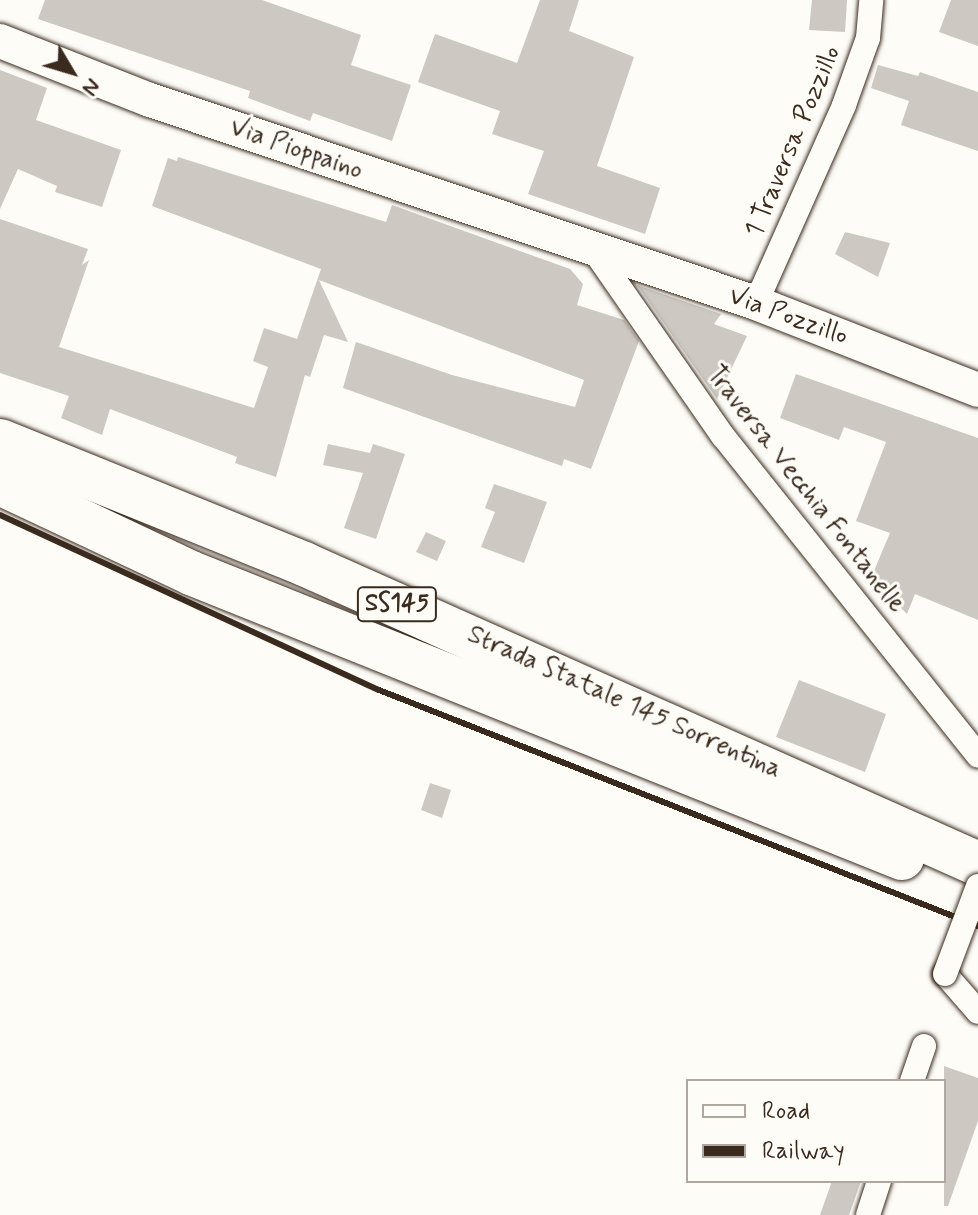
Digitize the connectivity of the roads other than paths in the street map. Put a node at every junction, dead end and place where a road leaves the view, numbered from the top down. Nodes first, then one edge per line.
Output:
1 (871, 0) edge
2 (0, 41) edge
3 (595, 252) junction
4 (756, 303) junction
5 (978, 390) edge
6 (0, 441) edge
7 (0, 483) edge
8 (978, 756) edge
9 (978, 864) edge
10 (978, 884) edge
11 (978, 1012) edge
12 (924, 1046) dead end
13 (913, 1079) edge
14 (878, 1183) edge
15 (868, 1215) edge

1 - 4 street, 1 Traversa Pozzillo
2 - 3 main road, Via Pioppaino
3 - 4 main road, Via Pozzillo
3 - 8 street, Traversa Vecchia Fontanelle
4 - 5 main road, Via Pozzillo
6 - 9 highway, Strada Statale 145 Sorrentina / SS145
7 - 10 highway
10 - 11 street, bridge
12 - 13 street
14 - 15 street

